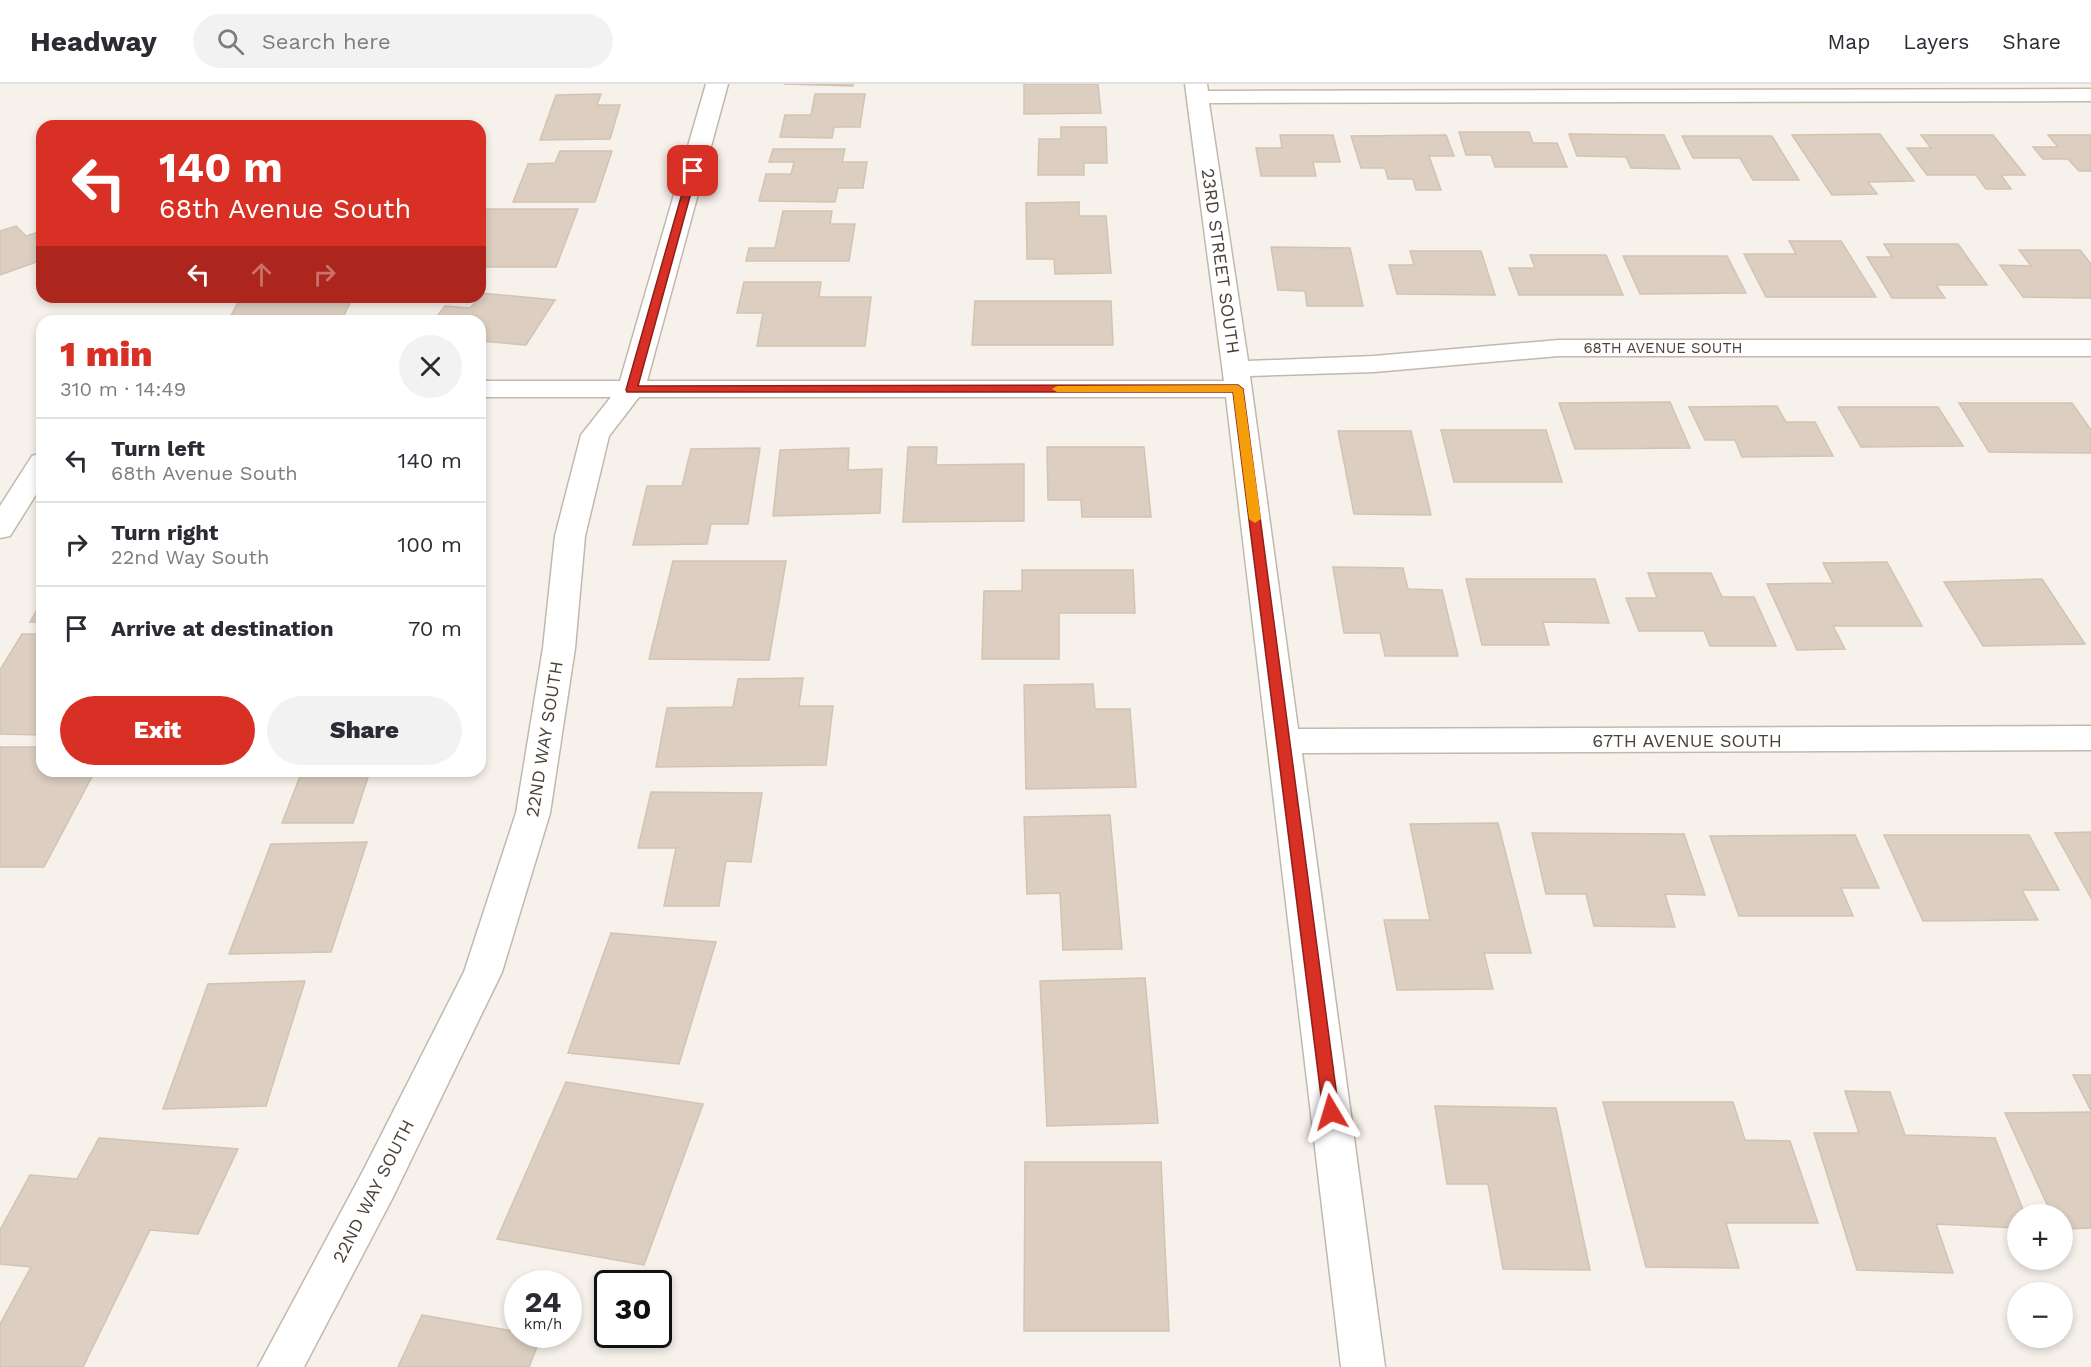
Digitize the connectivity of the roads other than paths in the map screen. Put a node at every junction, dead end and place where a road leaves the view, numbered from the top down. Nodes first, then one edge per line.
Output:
1 (717, 84) edge
2 (1197, 91) edge
3 (2091, 95) edge
4 (2091, 348) edge
5 (1237, 379) junction
6 (486, 389) edge
7 (631, 390) junction
8 (36, 472) edge
9 (0, 529) edge
10 (2091, 738) edge
11 (1284, 741) junction
12 (280, 1367) edge
13 (1363, 1367) edge

1 - 7 street, 22ND WAY SOUTH
2 - 3 street
2 - 5 street, 23RD STREET SOUTH
4 - 5 street, 68TH AVENUE SOUTH
5 - 7 street, 68TH AVENUE SOUTH
5 - 11 street, 23RD STREET SOUTH
6 - 7 street, 68TH AVENUE SOUTH
7 - 12 street, 22ND WAY SOUTH
8 - 9 street
10 - 11 street, 67TH AVENUE SOUTH
11 - 13 street, 23RD STREET SOUTH

